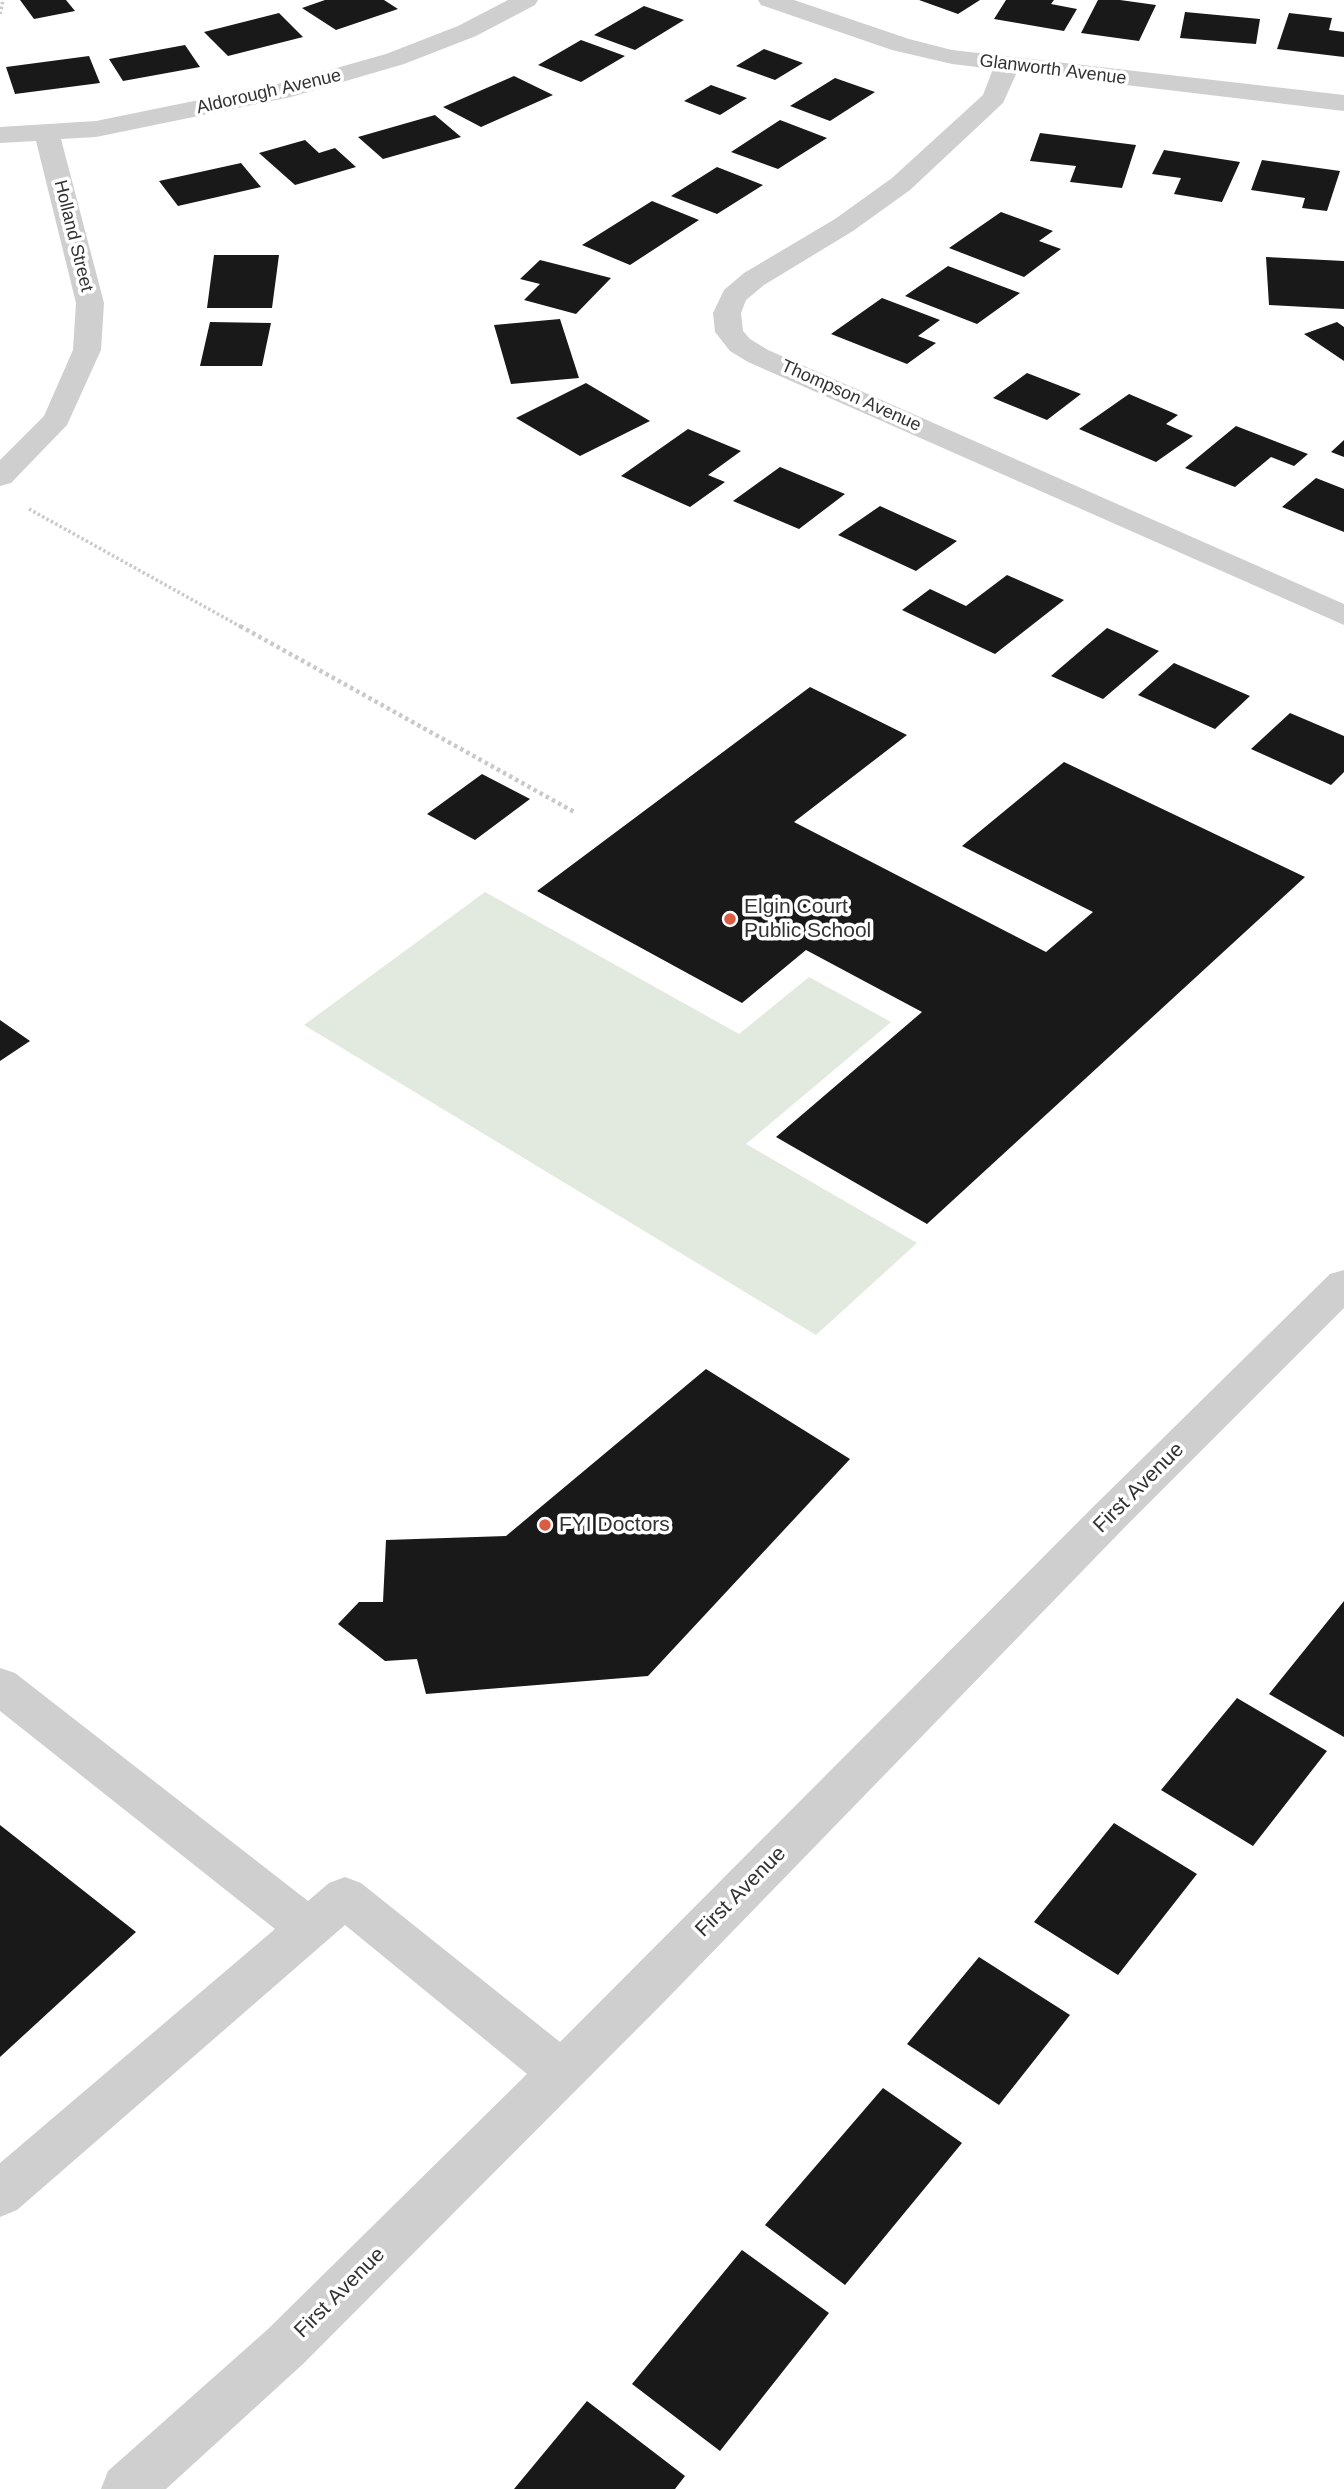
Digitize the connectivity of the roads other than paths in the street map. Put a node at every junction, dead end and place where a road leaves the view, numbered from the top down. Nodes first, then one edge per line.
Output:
1 (526, 0) edge
2 (770, 0) edge
3 (1007, 65) junction
4 (1344, 103) edge
5 (47, 134) junction
6 (0, 135) edge
7 (0, 477) edge
8 (1344, 616) edge
9 (1344, 1284) edge
10 (0, 1686) edge
11 (308, 1928) junction
12 (561, 2072) junction
13 (0, 2193) edge
14 (127, 2489) edge

1 - 5 street, Aldorough Avenue
2 - 3 street, Glanworth Avenue
3 - 4 street, Glanworth Avenue
3 - 8 street, Thompson Avenue
5 - 6 street, Aldorough Avenue
5 - 7 street, Holland Street
9 - 12 street, First Avenue
10 - 11 street
11 - 12 street
11 - 13 street
12 - 14 street, First Avenue

